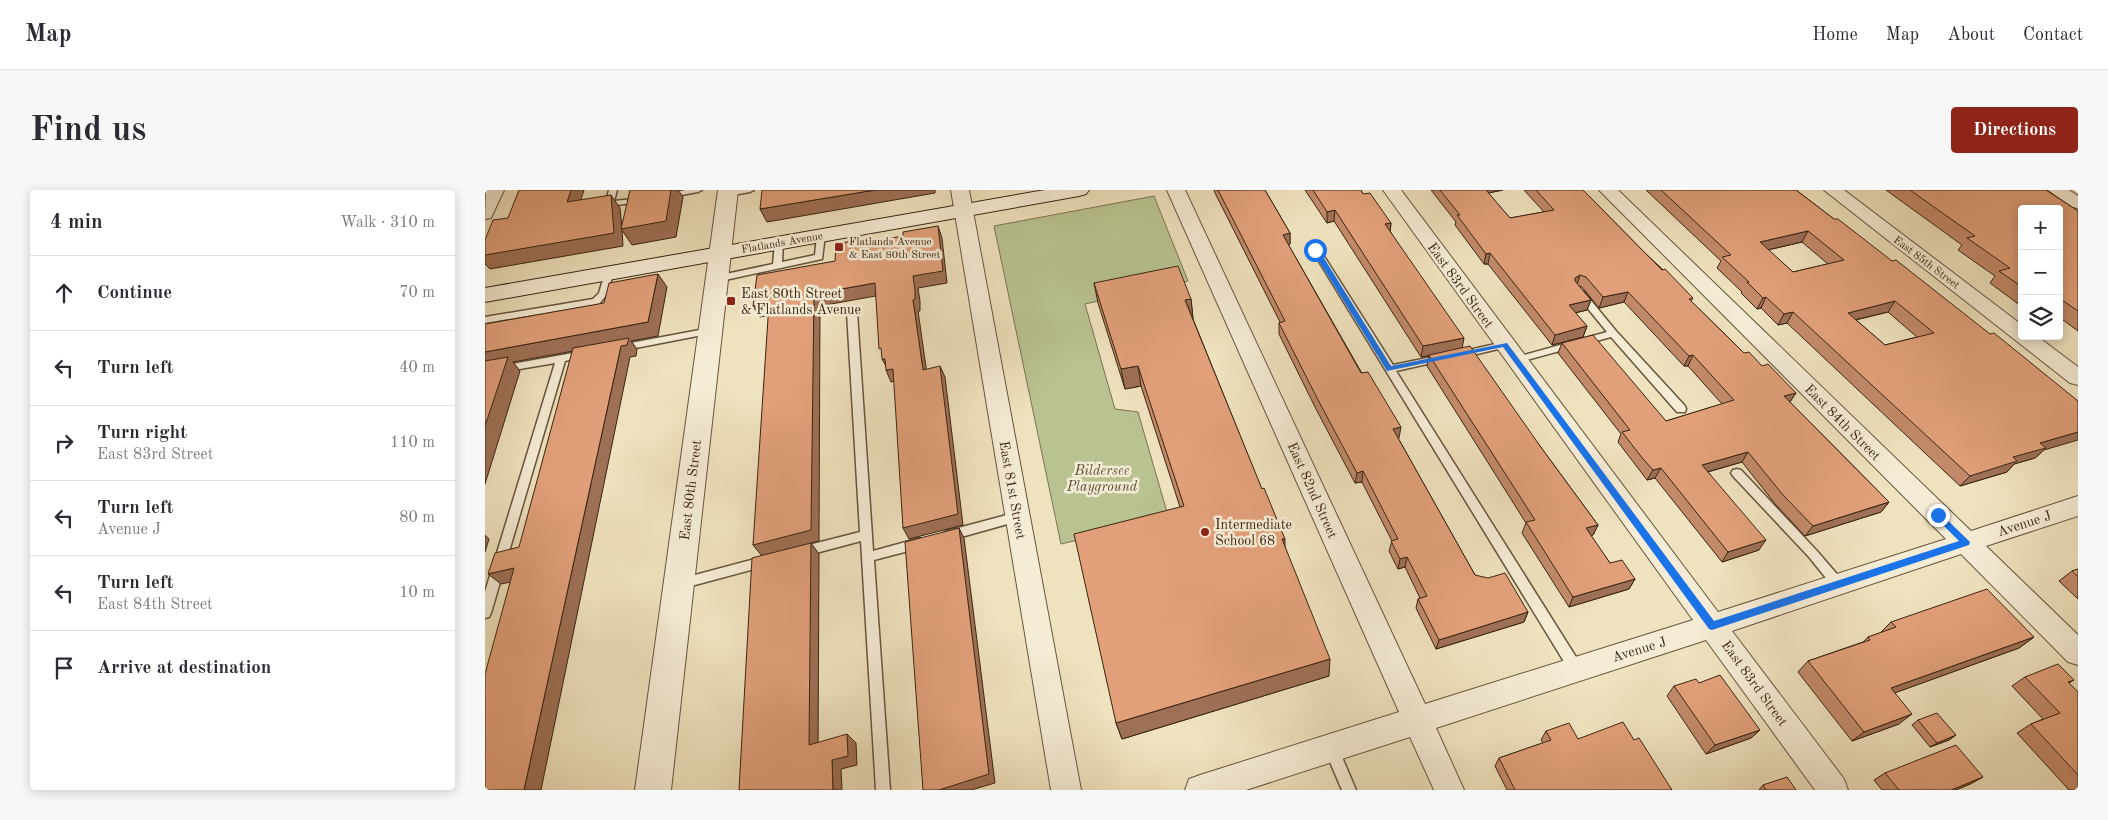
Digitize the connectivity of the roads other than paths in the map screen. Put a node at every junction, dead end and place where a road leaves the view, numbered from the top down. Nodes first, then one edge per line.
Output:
1 (495, 190) edge
2 (613, 190) edge
3 (698, 190) edge
4 (1079, 190) edge
5 (1176, 190) edge
6 (1392, 190) edge
7 (1608, 190) edge
8 (1833, 190) edge
9 (2057, 190) edge
10 (735, 191) edge
11 (962, 200) edge
12 (2078, 203) edge
13 (485, 214) edge
14 (821, 236) junction
15 (779, 243) junction
16 (1315, 250) dead end
17 (718, 266) junction
18 (777, 266) junction
19 (609, 273) junction
20 (1578, 290) edge
21 (487, 298) edge
22 (852, 312) dead end
23 (485, 320) edge
24 (710, 331) junction
25 (2018, 332) edge
26 (1613, 333) junction
27 (2028, 340) edge
28 (1510, 352) junction
29 (561, 358) junction
30 (1390, 369) junction
31 (485, 372) edge
32 (2078, 378) edge
33 (1681, 409) dead end
34 (1737, 473) dead end
35 (2078, 506) edge
36 (1018, 516) junction
37 (867, 536) junction
38 (1965, 542) junction
39 (793, 554) edge
40 (868, 556) junction
41 (775, 559) edge
42 (679, 584) junction
43 (1838, 584) junction
44 (485, 614) edge
45 (1712, 626) junction
46 (2078, 653) edge
47 (1576, 669) junction
48 (1417, 720) junction
49 (1331, 748) junction
50 (653, 790) edge
51 (883, 790) edge
52 (1066, 790) edge
53 (1200, 790) edge
54 (1349, 790) edge
55 (1449, 790) edge
56 (1833, 790) edge

1 - 13 street
2 - 3 lane
4 - 11 street, Flatlands Avenue
5 - 48 street, East 82nd Street
6 - 28 street, East 83rd Street
7 - 38 street, East 84th Street
8 - 25 street, East 85th Street
9 - 12 street
10 - 17 street, East 80th Street
11 - 14 street, Flatlands Avenue
11 - 36 street, East 81st Street
14 - 15 street, Flatlands Avenue
14 - 18 lane
15 - 17 street, Flatlands Avenue
15 - 18 lane
16 - 30 lane
17 - 18 lane
17 - 19 street, Flatlands Avenue
17 - 24 street, East 80th Street
19 - 21 street, Flatlands Avenue
19 - 23 lane
20 - 26 lane
22 - 37 lane
24 - 29 lane
24 - 42 street, East 80th Street
26 - 28 lane
26 - 33 lane
27 - 32 street, East 85th Street
28 - 30 lane
28 - 45 street, East 83rd Street
29 - 31 lane
29 - 44 lane
30 - 47 lane
34 - 43 lane
35 - 38 street, Avenue J
36 - 40 lane
36 - 52 street, East 81st Street
37 - 39 lane
37 - 40 lane
38 - 43 street, Avenue J
38 - 46 street, East 84th Street
40 - 51 lane
41 - 42 lane
42 - 50 street, East 80th Street
43 - 45 street, Avenue J
45 - 47 street, Avenue J
45 - 56 street, East 83rd Street
47 - 48 street, Avenue J
48 - 49 street, Avenue J
48 - 55 street, East 82nd Street
49 - 53 street, Avenue J
49 - 54 lane

